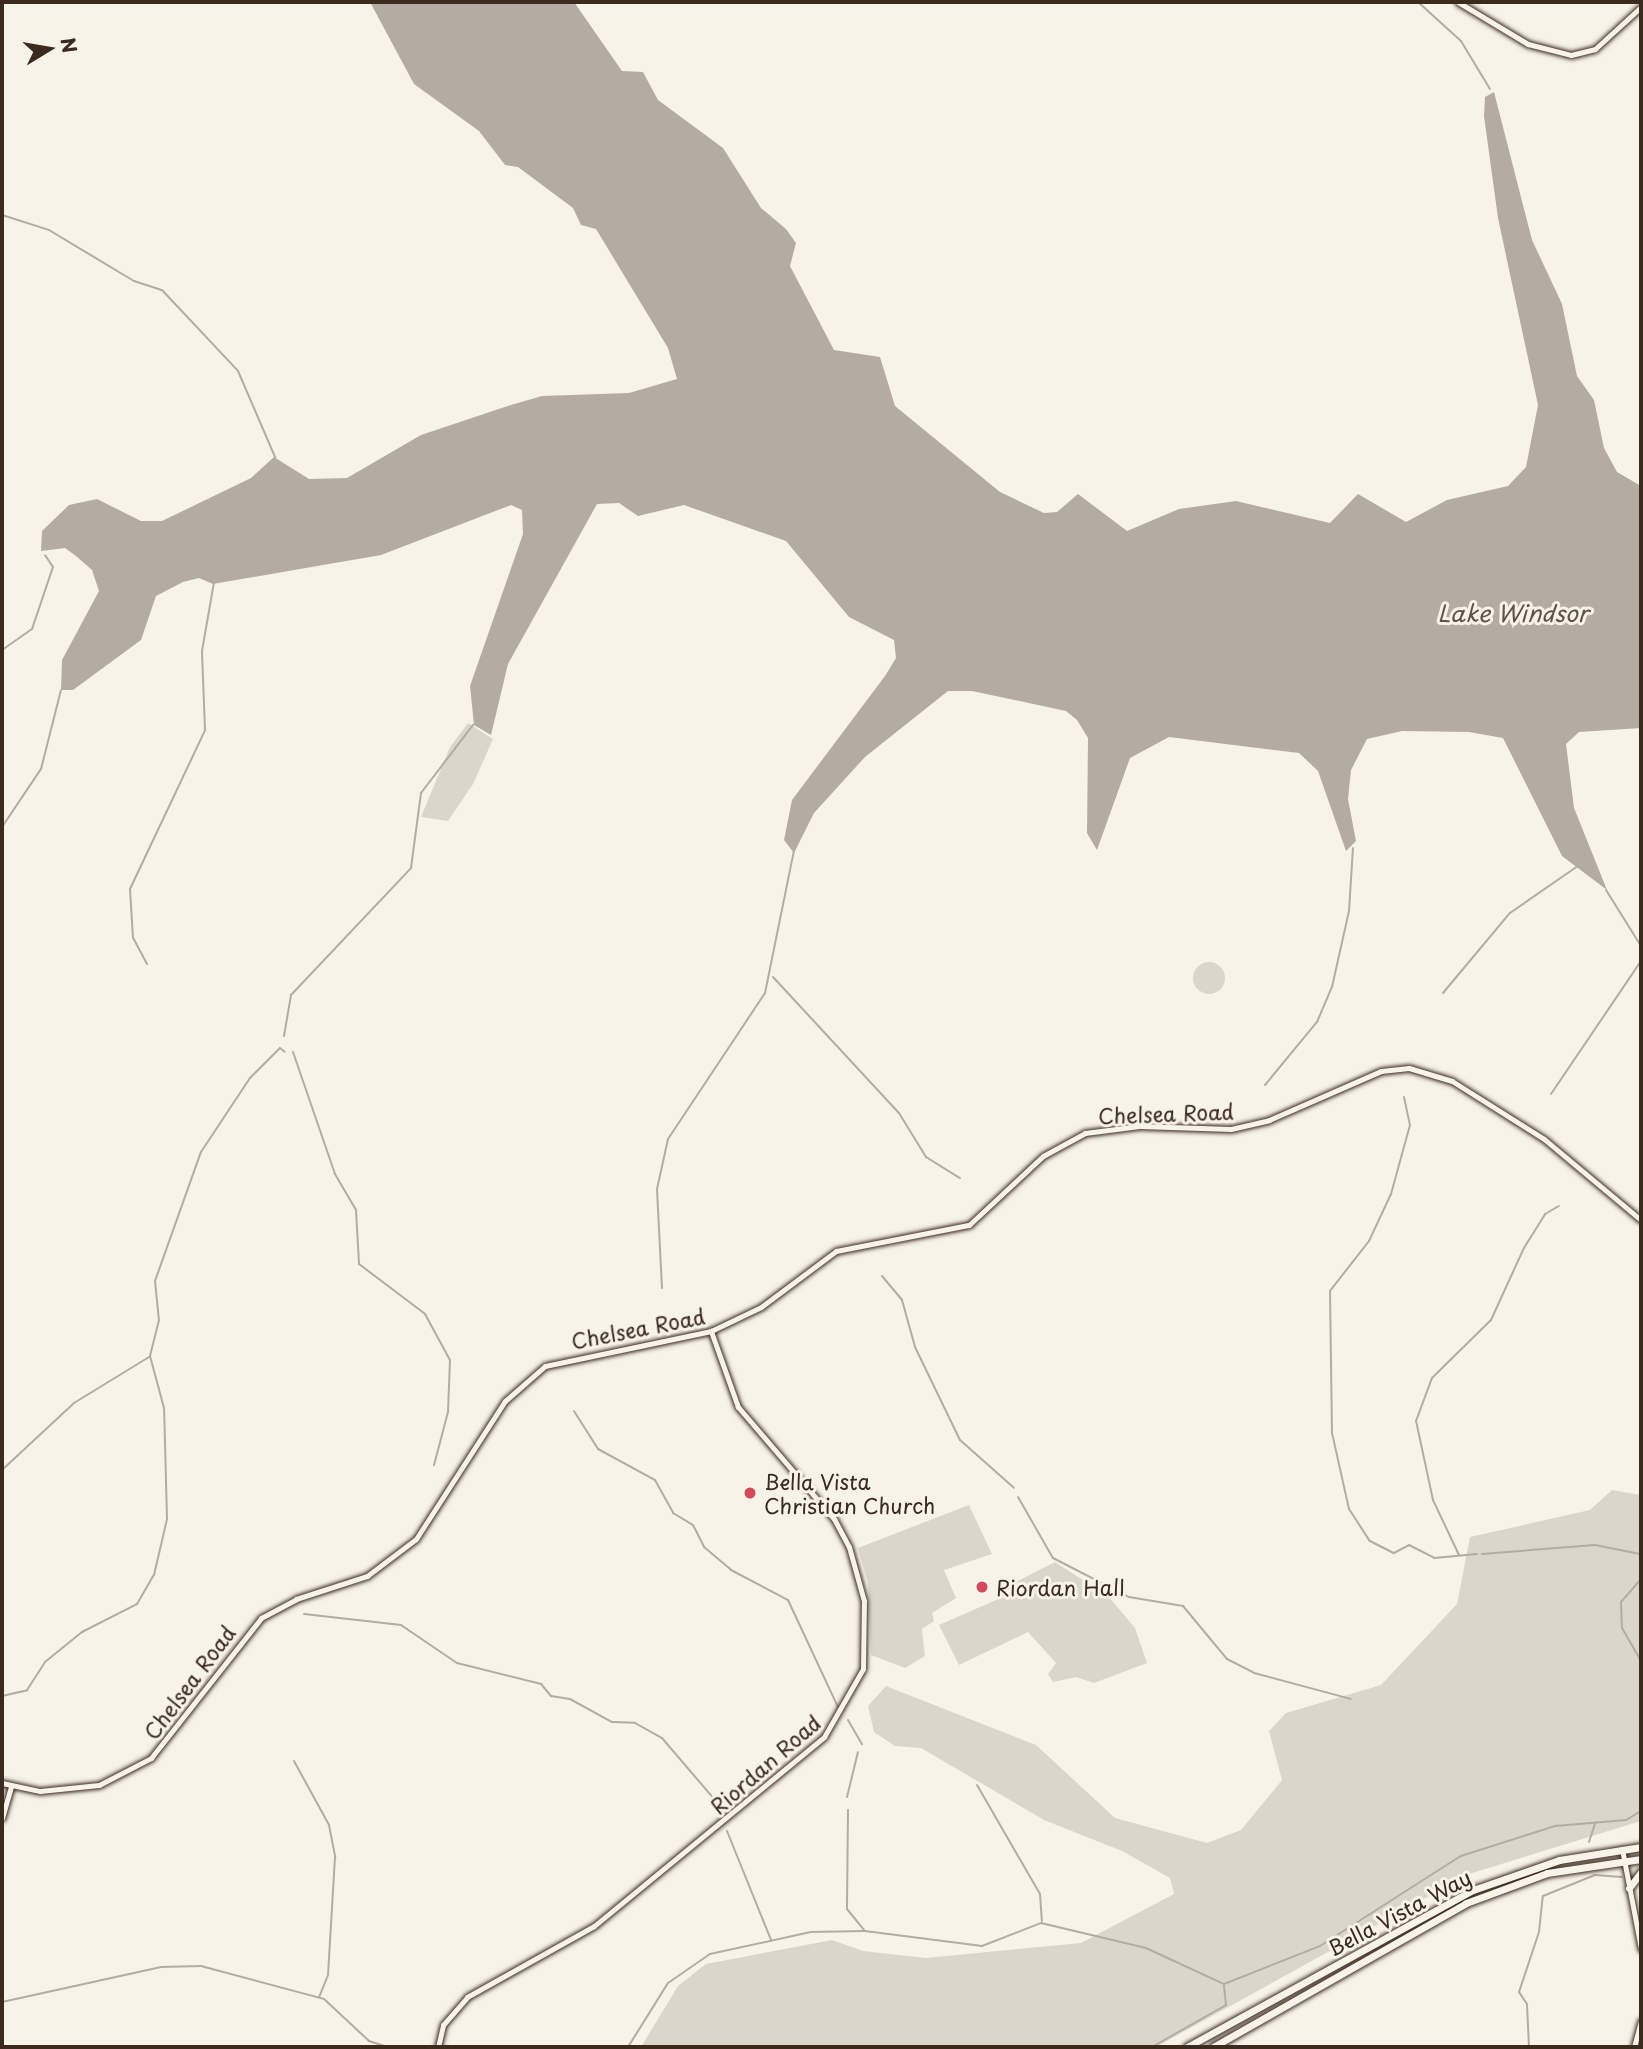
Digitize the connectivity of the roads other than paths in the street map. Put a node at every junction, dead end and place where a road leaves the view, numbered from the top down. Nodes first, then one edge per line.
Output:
1 (1458, 2) edge
2 (1641, 7) edge
3 (1641, 1220) edge
4 (711, 1332) junction
5 (2, 1783) edge
6 (11, 1787) junction
7 (2, 1818) edge
8 (1641, 1847) edge
9 (1622, 1849) junction
10 (1641, 1859) edge
11 (1624, 1860) junction
12 (1641, 1872) edge
13 (1629, 1888) junction
14 (1641, 1949) edge
15 (1641, 2021) edge
16 (438, 2047) edge
17 (1187, 2047) edge
18 (1213, 2047) edge
19 (1634, 2047) edge

1 - 2 street
3 - 4 street, Chelsea Road
4 - 6 street, Chelsea Road
4 - 16 street, Riordan Road
5 - 6 street, Chelsea Road
6 - 7 street
8 - 9 main road, Bella Vista Way
9 - 11 street
9 - 17 main road, Bella Vista Way
10 - 11 main road, Bella Vista Way
11 - 13 street
11 - 18 main road, Bella Vista Way
12 - 13 main road
13 - 14 street
15 - 19 street

